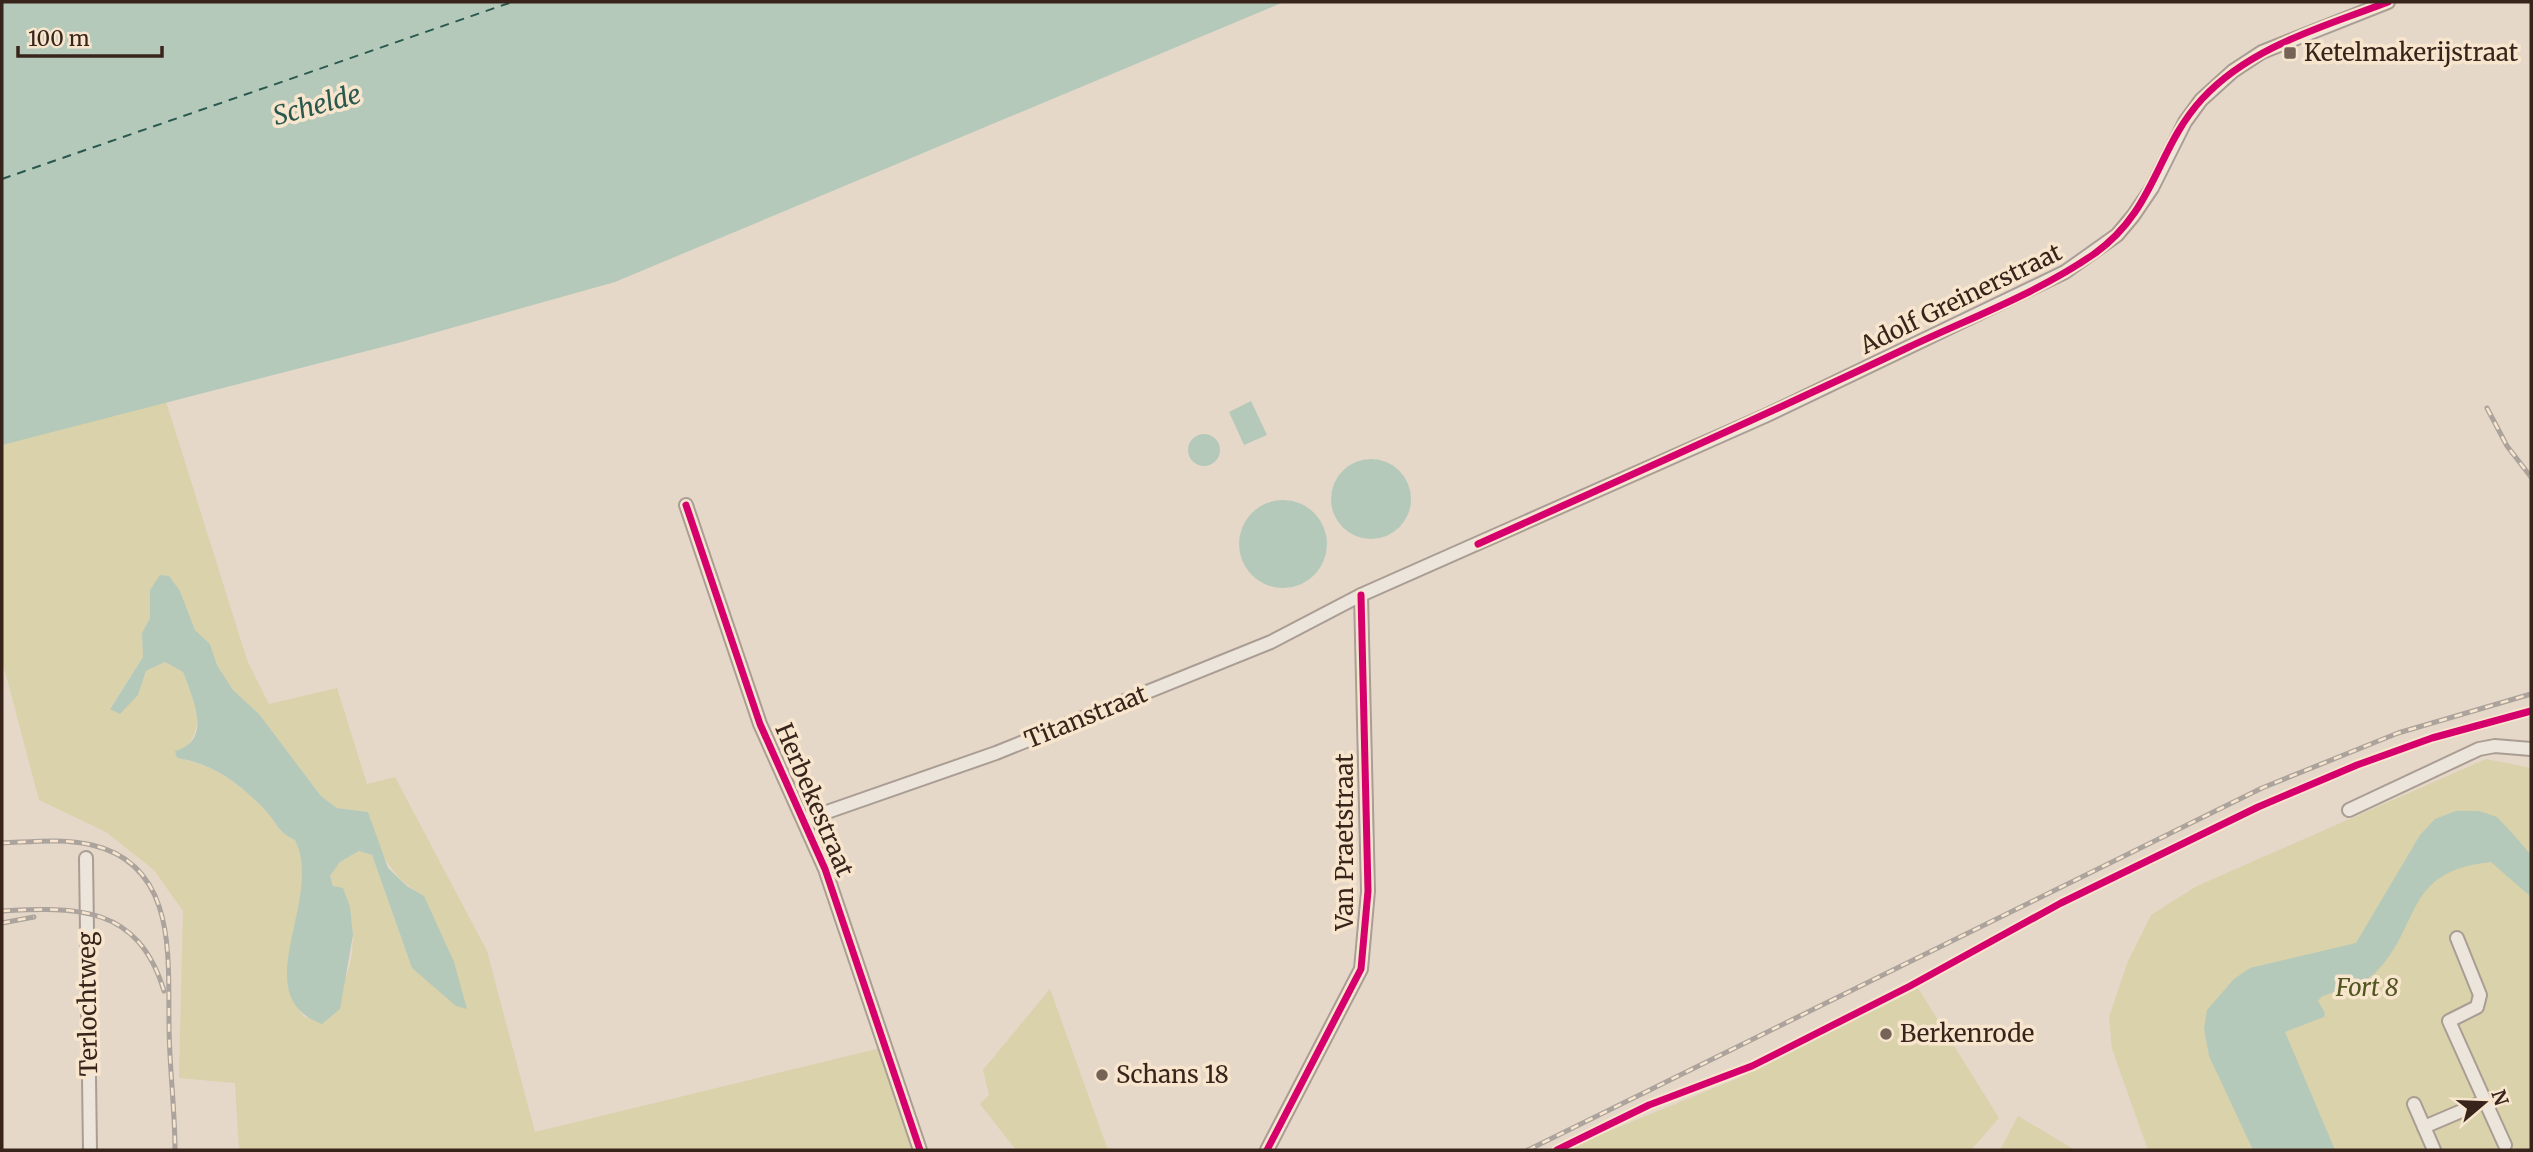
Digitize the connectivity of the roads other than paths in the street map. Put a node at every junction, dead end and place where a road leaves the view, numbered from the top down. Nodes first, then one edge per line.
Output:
1 (2388, 2) edge
2 (687, 505) dead end
3 (1361, 595) junction
4 (2531, 749) edge
5 (2348, 810) dead end
6 (804, 820) junction
7 (86, 858) dead end
8 (2457, 939) dead end
9 (2485, 1101) junction
10 (2414, 1104) dead end
11 (2424, 1127) junction
12 (2505, 1145) dead end
13 (90, 1150) edge
14 (920, 1150) edge
15 (1267, 1150) edge
16 (2434, 1150) edge

1 - 3 street, Adolf Greinerstraat
2 - 6 street, Herbekestraat
3 - 6 street, Titanstraat
3 - 15 street, Van Praetstraat
4 - 5 street
6 - 14 street, Herbekestraat
7 - 13 street, Terlochtweg
8 - 9 street
9 - 11 street
9 - 12 street
10 - 11 street
11 - 16 street

